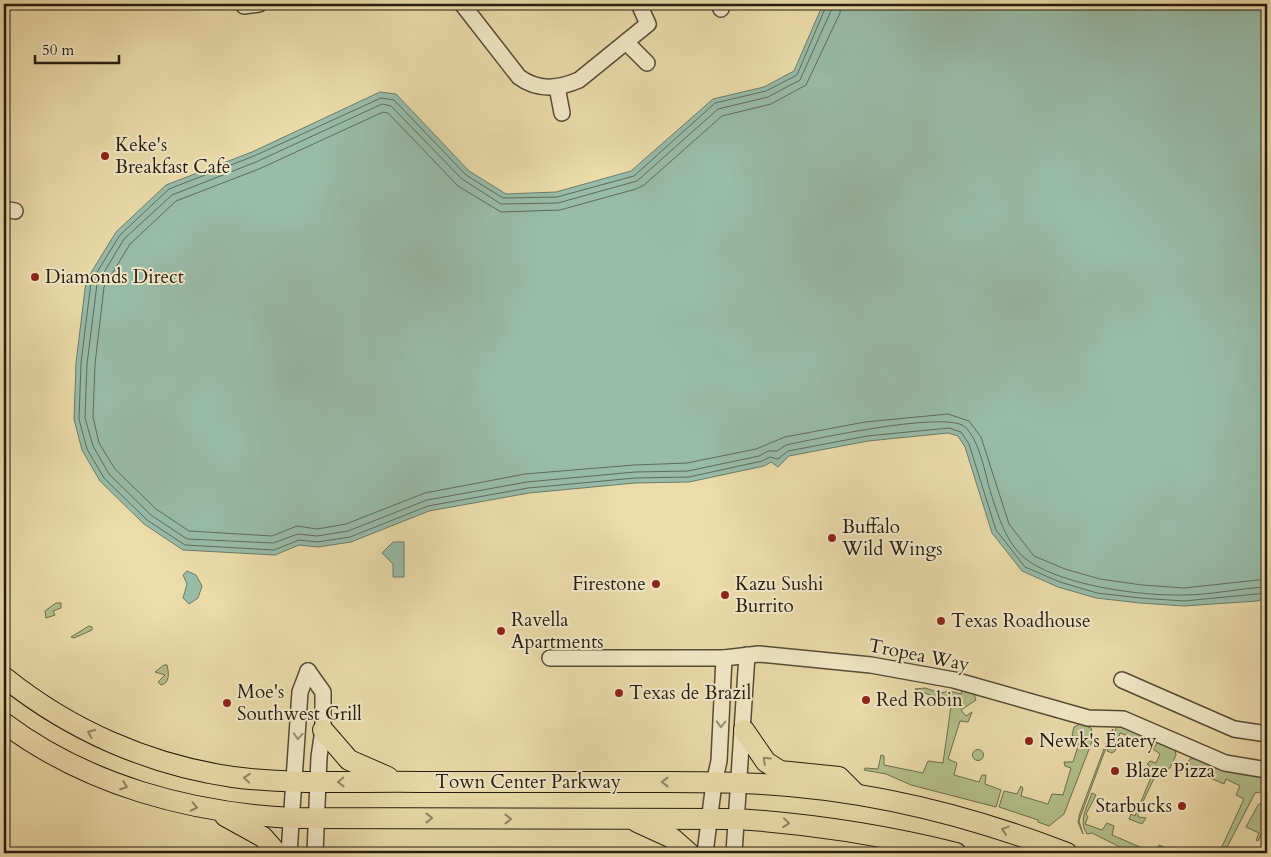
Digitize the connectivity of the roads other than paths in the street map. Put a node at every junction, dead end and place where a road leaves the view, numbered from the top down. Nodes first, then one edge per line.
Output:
1 (244, 4) edge
2 (259, 4) edge
3 (462, 4) edge
4 (639, 4) edge
5 (626, 42) junction
6 (647, 63) dead end
7 (557, 87) junction
8 (562, 113) dead end
9 (748, 655) junction
10 (550, 658) dead end
11 (724, 658) junction
12 (4, 677) edge
13 (1122, 680) dead end
14 (4, 723) edge
15 (323, 730) junction
16 (744, 730) junction
17 (1267, 734) edge
18 (1267, 770) edge
19 (295, 782) junction
20 (318, 782) junction
21 (399, 782) junction
22 (714, 783) junction
23 (738, 784) junction
24 (856, 794) junction
25 (216, 811) junction
26 (292, 818) junction
27 (318, 818) junction
28 (628, 819) junction
29 (708, 819) junction
30 (737, 819) junction
31 (276, 853) edge
32 (289, 853) edge
33 (315, 853) edge
34 (689, 853) edge
35 (705, 853) edge
36 (734, 853) edge
37 (956, 853) edge
38 (1067, 853) edge

1 - 2 street
3 - 7 street
4 - 5 street
5 - 6 street
5 - 7 street
7 - 8 street
9 - 11 street, Tropea Way
9 - 16 street
9 - 18 street, Tropea Way
10 - 11 street, Tropea Way
11 -> 22 street
19 -> 12 main road, Town Center Parkway
13 - 17 street
14 -> 25 main road, Town Center Parkway
15 -> 19 street
15 - 20 street
15 - 21 main road
16 - 23 street
24 -> 16 main road
19 - 20 main road, Town Center Parkway
19 - 26 street
21 -> 20 main road, Town Center Parkway
20 - 27 street
22 -> 21 main road, Town Center Parkway
22 - 23 main road, Town Center Parkway
22 - 29 street
23 - 24 main road, Town Center Parkway
23 - 30 street
38 -> 24 main road, Town Center Parkway
25 - 26 main road, Town Center Parkway
25 - 31 main road
26 - 27 main road, Town Center Parkway
26 - 32 street
27 -> 28 main road, Town Center Parkway
27 - 33 street
28 - 29 main road, Town Center Parkway
28 - 34 main road
29 - 30 main road, Town Center Parkway
29 - 35 street
30 - 36 street
30 -> 37 main road, Town Center Parkway

